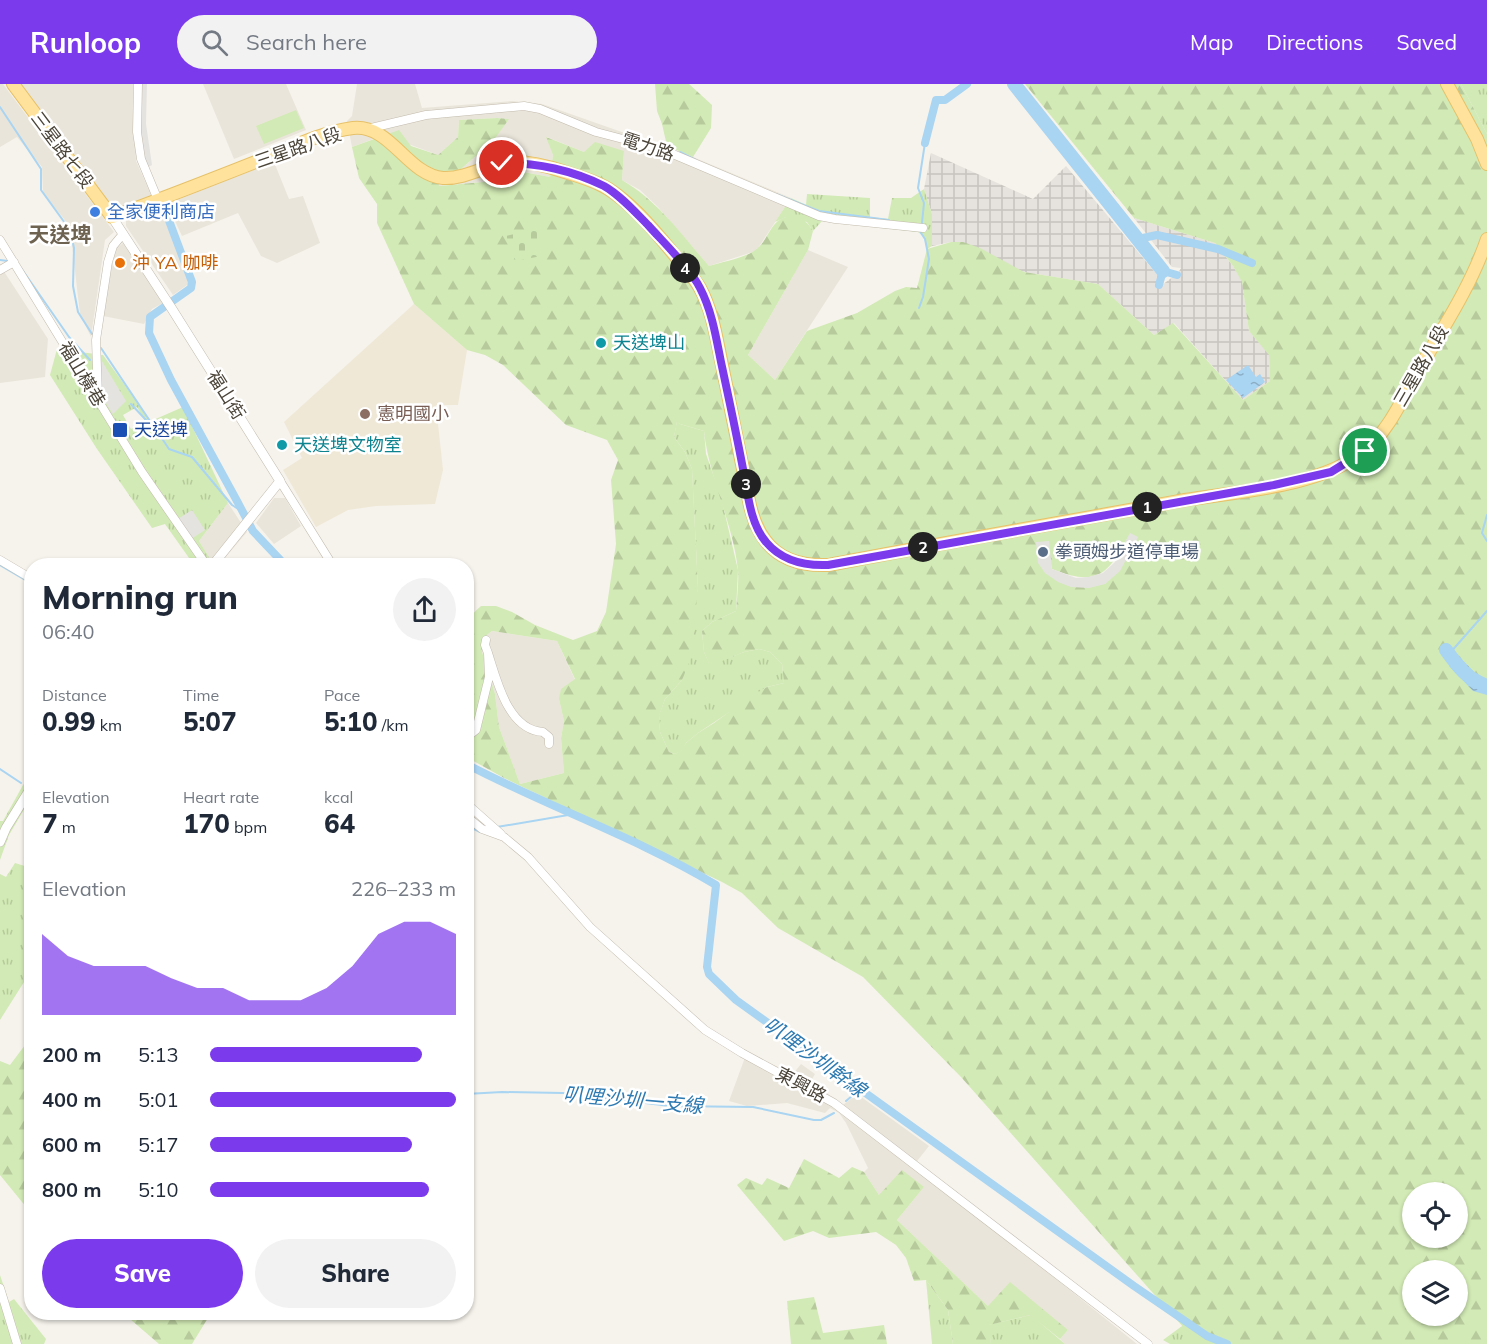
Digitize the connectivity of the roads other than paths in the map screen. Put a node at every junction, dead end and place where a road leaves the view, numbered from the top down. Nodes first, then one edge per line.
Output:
1 (13, 84) edge
2 (138, 84) edge
3 (1447, 84) edge
4 (367, 129) junction
5 (1487, 164) edge
6 (158, 200) junction
7 (112, 217) junction
8 (923, 228) dead end
9 (123, 234) junction
10 (1487, 239) edge
11 (0, 240) edge
12 (14, 262) junction
13 (0, 270) edge
14 (77, 365) junction
15 (97, 366) junction
16 (98, 398) junction
17 (280, 481) junction
18 (201, 558) edge
19 (218, 558) edge
20 (328, 558) edge
21 (0, 560) edge
22 (24, 574) edge
23 (486, 640) dead end
24 (488, 653) junction
25 (474, 732) edge
26 (549, 744) dead end
27 (24, 799) edge
28 (474, 810) edge
29 (474, 822) edge
30 (504, 837) junction
31 (0, 842) edge
32 (0, 1288) edge
33 (17, 1344) edge
34 (1148, 1344) edge

1 - 7 main road, 三星路七段
2 - 6 street
3 - 5 main road
4 - 6 main road, 三星路八段
4 - 8 street, 電力路
4 - 10 main road, 三星路八段
6 - 7 main road, 三星路八段
7 - 9 street, 福山街
9 - 15 street
9 - 17 street, 福山街
11 - 12 street, 福山橫巷
12 - 13 street
12 - 14 street, 福山橫巷
14 - 15 street
14 - 16 street, 福山橫巷
15 - 16 street
16 - 18 street, 福山橫巷
17 - 19 street
17 - 20 street, 福山街
21 - 22 street
23 - 24 street
24 - 25 street
24 - 26 street
27 - 31 street
28 - 30 street
29 - 30 street, 東興路
30 - 34 street, 東興路
32 - 33 street

